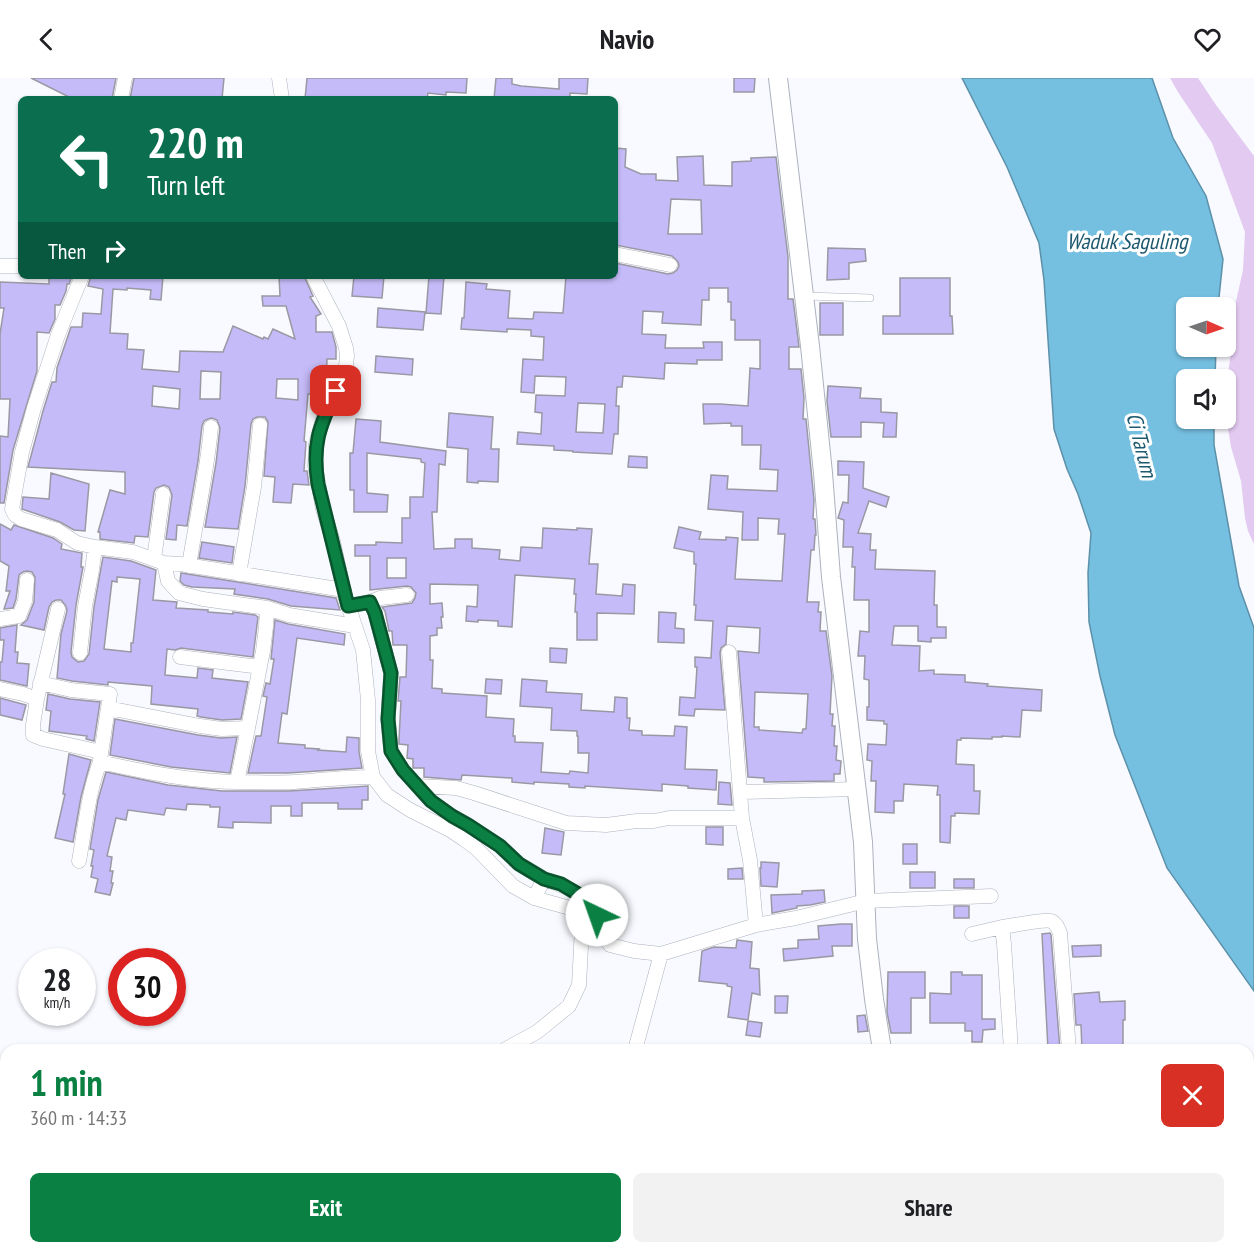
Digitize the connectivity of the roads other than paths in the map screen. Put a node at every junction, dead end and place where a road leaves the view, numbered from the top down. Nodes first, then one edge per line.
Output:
1 (125, 78) edge
2 (279, 78) edge
3 (778, 78) edge
4 (122, 96) edge
5 (282, 96) edge
6 (618, 255) edge
7 (670, 265) dead end
8 (0, 266) edge
9 (18, 266) edge
10 (81, 279) edge
11 (316, 279) edge
12 (805, 296) junction
13 (870, 298) dead end
14 (260, 425) dead end
15 (211, 427) dead end
16 (163, 494) dead end
17 (95, 547) junction
18 (159, 561) junction
19 (189, 566) junction
20 (239, 574) junction
21 (27, 580) dead end
22 (344, 590) junction
23 (407, 595) dead end
24 (370, 602) junction
25 (348, 606) junction
26 (267, 608) junction
27 (58, 609) dead end
28 (0, 618) edge
29 (355, 626) junction
30 (729, 652) dead end
31 (80, 653) dead end
32 (180, 657) dead end
33 (260, 667) junction
34 (391, 673) junction
35 (365, 675) junction
36 (40, 683) junction
37 (0, 689) edge
38 (37, 699) junction
39 (108, 708) junction
40 (248, 728) junction
41 (100, 757) junction
42 (373, 777) junction
43 (237, 782) junction
44 (418, 786) junction
45 (857, 789) junction
46 (741, 792) junction
47 (742, 818) junction
48 (79, 861) dead end
49 (544, 879) junction
50 (991, 896) dead end
51 (534, 898) junction
52 (866, 901) junction
53 (756, 925) junction
54 (1002, 927) junction
55 (972, 934) dead end
56 (661, 954) junction
57 (515, 1044) edge
58 (637, 1044) edge
59 (881, 1044) edge
60 (1011, 1044) edge
61 (1069, 1044) edge

1 - 4 street
2 - 5 street
3 - 12 street
6 - 7 street
8 - 9 street
10 - 17 street
11 - 22 street
12 - 13 lane
12 - 45 street
14 - 20 street
15 - 19 street
16 - 18 street
17 - 18 street
17 - 31 street
18 - 19 street
18 - 26 street
19 - 20 street
20 - 22 street
21 - 28 street
22 - 25 street
23 - 24 street
24 - 25 street
24 - 34 street
25 - 29 street
26 - 29 street
26 - 33 street
27 - 36 street
29 - 35 street
30 - 46 street
32 - 33 street
33 - 40 street
34 - 35 street
34 - 44 street
35 - 42 street
36 - 38 street
36 - 39 street
37 - 38 street
38 - 41 street
39 - 40 street
39 - 41 street
40 - 43 street
41 - 43 street
41 - 48 street
42 - 43 street
42 - 51 street
44 - 47 street
44 - 49 street
45 - 46 street
45 - 52 street
46 - 47 street
47 - 53 street
49 - 51 street
49 - 56 street
50 - 52 street
51 - 57 street
52 - 53 street
52 - 59 street
53 - 56 street
54 - 55 street
54 - 60 street
54 - 61 street
56 - 58 street

